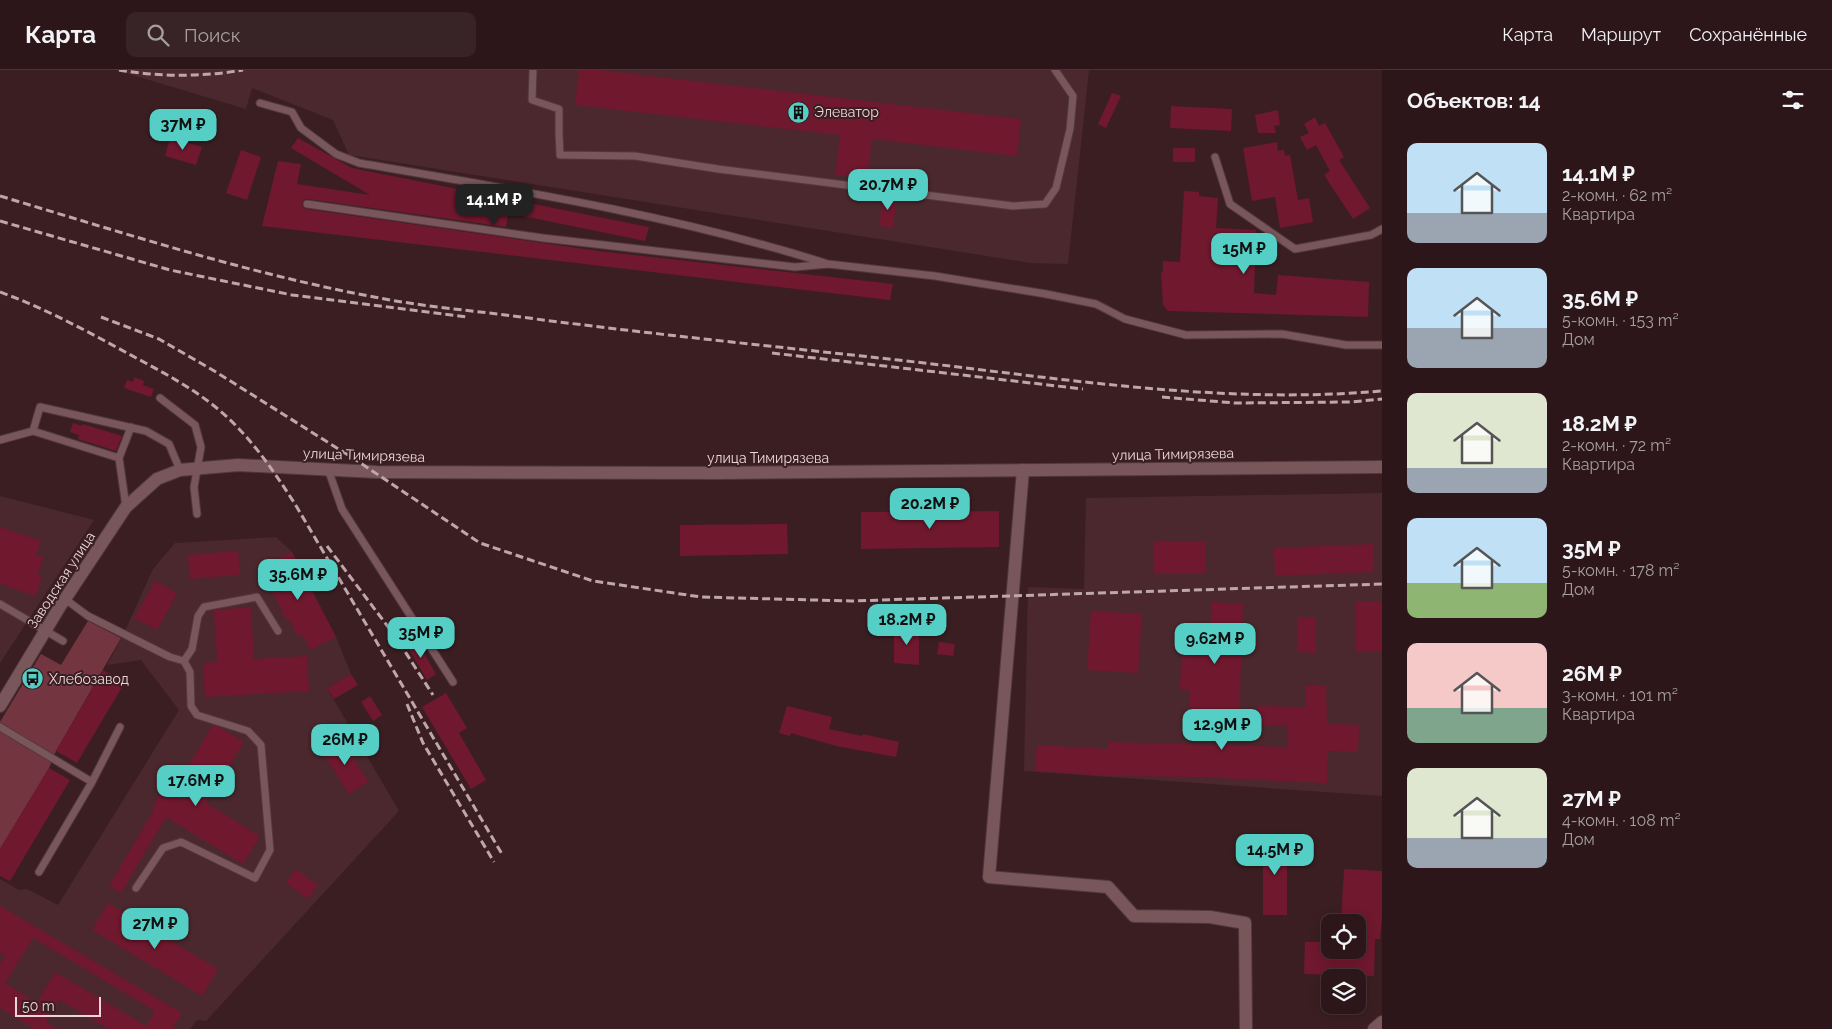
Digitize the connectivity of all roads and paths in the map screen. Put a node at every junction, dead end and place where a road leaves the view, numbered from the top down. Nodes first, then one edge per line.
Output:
1 (533, 70) edge
2 (1055, 70) edge
3 (260, 103) dead end
4 (1215, 157) dead end
5 (306, 204) dead end
6 (1382, 229) edge
7 (828, 264) junction
8 (1382, 345) edge
9 (160, 398) dead end
10 (130, 427) junction
11 (33, 431) junction
12 (0, 440) edge
13 (119, 458) junction
14 (197, 467) junction
15 (1382, 467) edge
16 (328, 469) junction
17 (180, 470) junction
18 (1023, 470) junction
19 (157, 479) joint
20 (126, 507) junction
21 (197, 514) dead end
22 (65, 599) junction
23 (0, 604) edge
24 (46, 630) junction
25 (278, 632) dead end
26 (64, 641) dead end
27 (184, 661) junction
28 (453, 682) dead end
29 (0, 706) edge
30 (0, 727) edge
31 (120, 727) dead end
32 (92, 782) junction
33 (39, 872) dead end
34 (136, 888) dead end
35 (1382, 1022) edge
36 (1246, 1029) edge
37 (1374, 1029) edge

1 - 2 lane
3 - 7 lane
4 - 6 lane
5 - 7 lane
7 - 8 lane
9 - 14 lane
10 - 11 lane
10 - 13 lane
10 - 17 lane
11 - 12 lane
11 - 13 lane
13 - 20 lane
14 - 16 main road, улица Тимирязева
14 - 17 main road, улица Тимирязева
14 - 21 lane
15 - 18 main road, улица Тимирязева
16 - 18 main road, улица Тимирязева
16 - 28 lane
17 - 19 main road, улица Тимирязева
18 - 36 main road
19 - 20 main road, Заводская улица
20 - 22 main road, Заводская улица
22 - 24 main road, Заводская улица
22 - 27 lane
23 - 24 lane
24 - 26 lane
24 - 29 main road, Заводская улица
25 - 27 lane
27 - 34 lane
30 - 32 lane
31 - 32 lane
32 - 33 lane
35 - 37 main road

